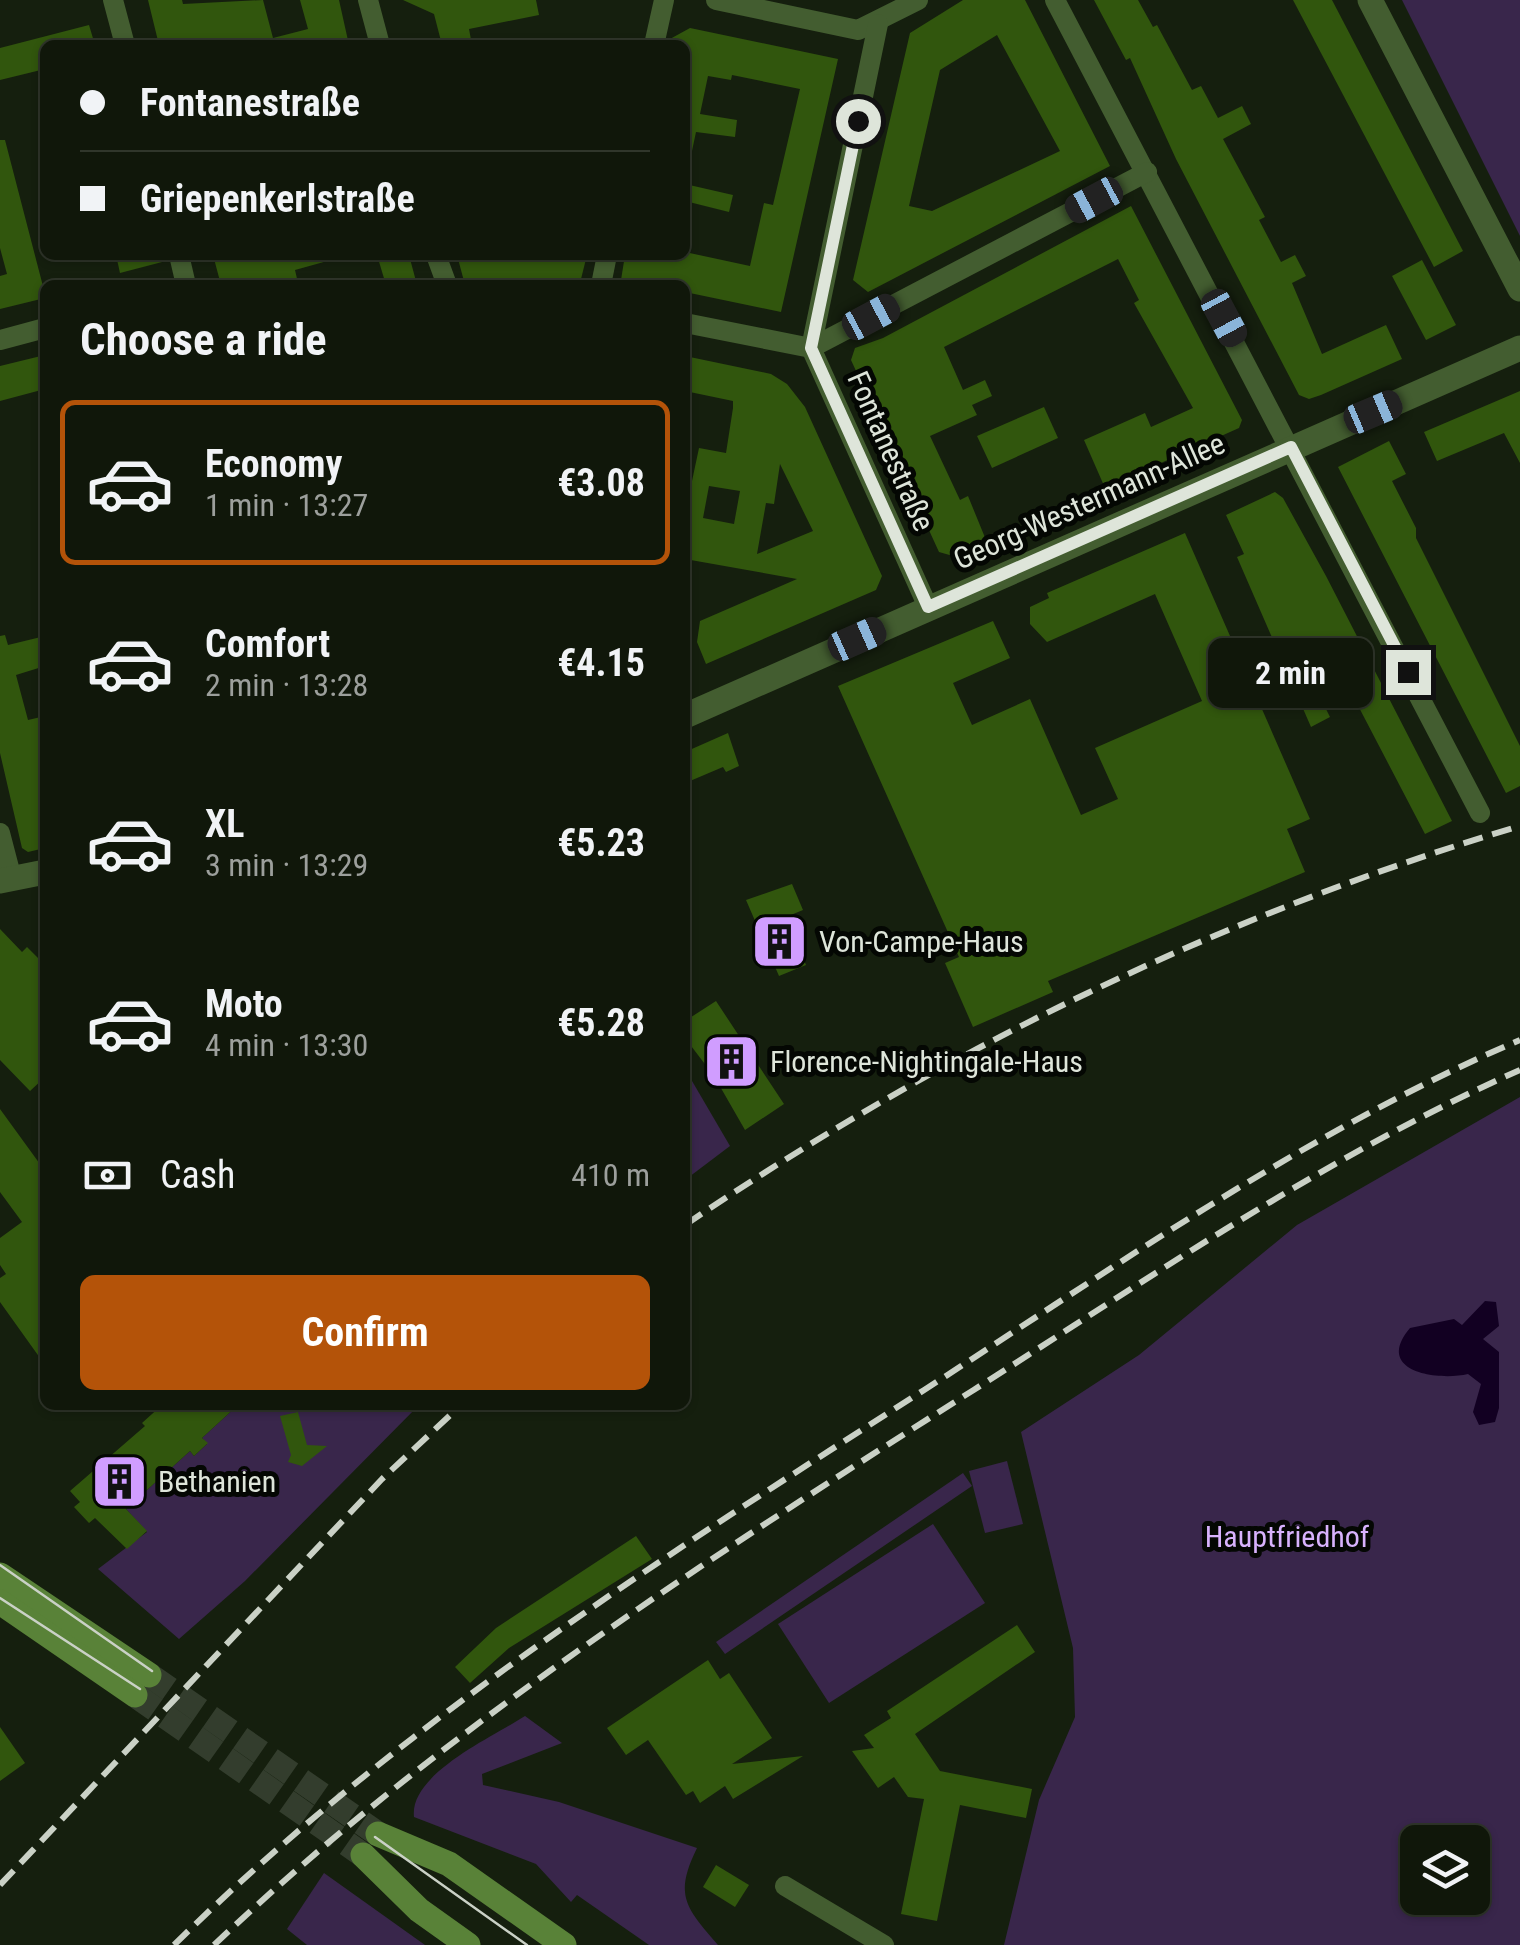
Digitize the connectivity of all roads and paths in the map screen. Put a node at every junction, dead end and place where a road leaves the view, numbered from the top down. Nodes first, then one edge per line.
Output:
1 (113, 0) edge
2 (368, 0) edge
3 (664, 0) edge
4 (716, 0) edge
5 (918, 0) edge
6 (1054, 0) edge
7 (1370, 0) edge
8 (878, 24) junction
9 (124, 40) edge
10 (379, 40) edge
11 (655, 40) edge
12 (1146, 172) junction
13 (1520, 289) edge
14 (690, 323) edge
15 (40, 329) edge
16 (0, 340) edge
17 (811, 348) junction
18 (1520, 348) edge
19 (1291, 447) junction
20 (928, 607) junction
21 (690, 714) edge
22 (1480, 813) dead end
23 (0, 833) edge
24 (40, 873) edge
25 (6, 880) edge
26 (0, 1576) edge
27 (0, 1602) edge
28 (785, 1886) dead end
29 (468, 1945) edge
30 (564, 1945) edge
31 (884, 1945) edge

1 - 9 street
2 - 10 street
3 - 11 street
4 - 8 street
5 - 8 street
6 - 12 street
7 - 13 street
8 - 17 street, Fontanestraße
12 - 17 street
12 - 19 street
14 - 17 street
15 - 16 street
17 - 20 street, Fontanestraße
18 - 19 street, Georg-Westermann-Allee
19 - 20 street, Georg-Westermann-Allee
19 - 22 street
20 - 21 street, Georg-Westermann-Allee
23 - 25 street
24 - 25 street
26 - 27 main road
28 - 31 street
29 - 30 main road

